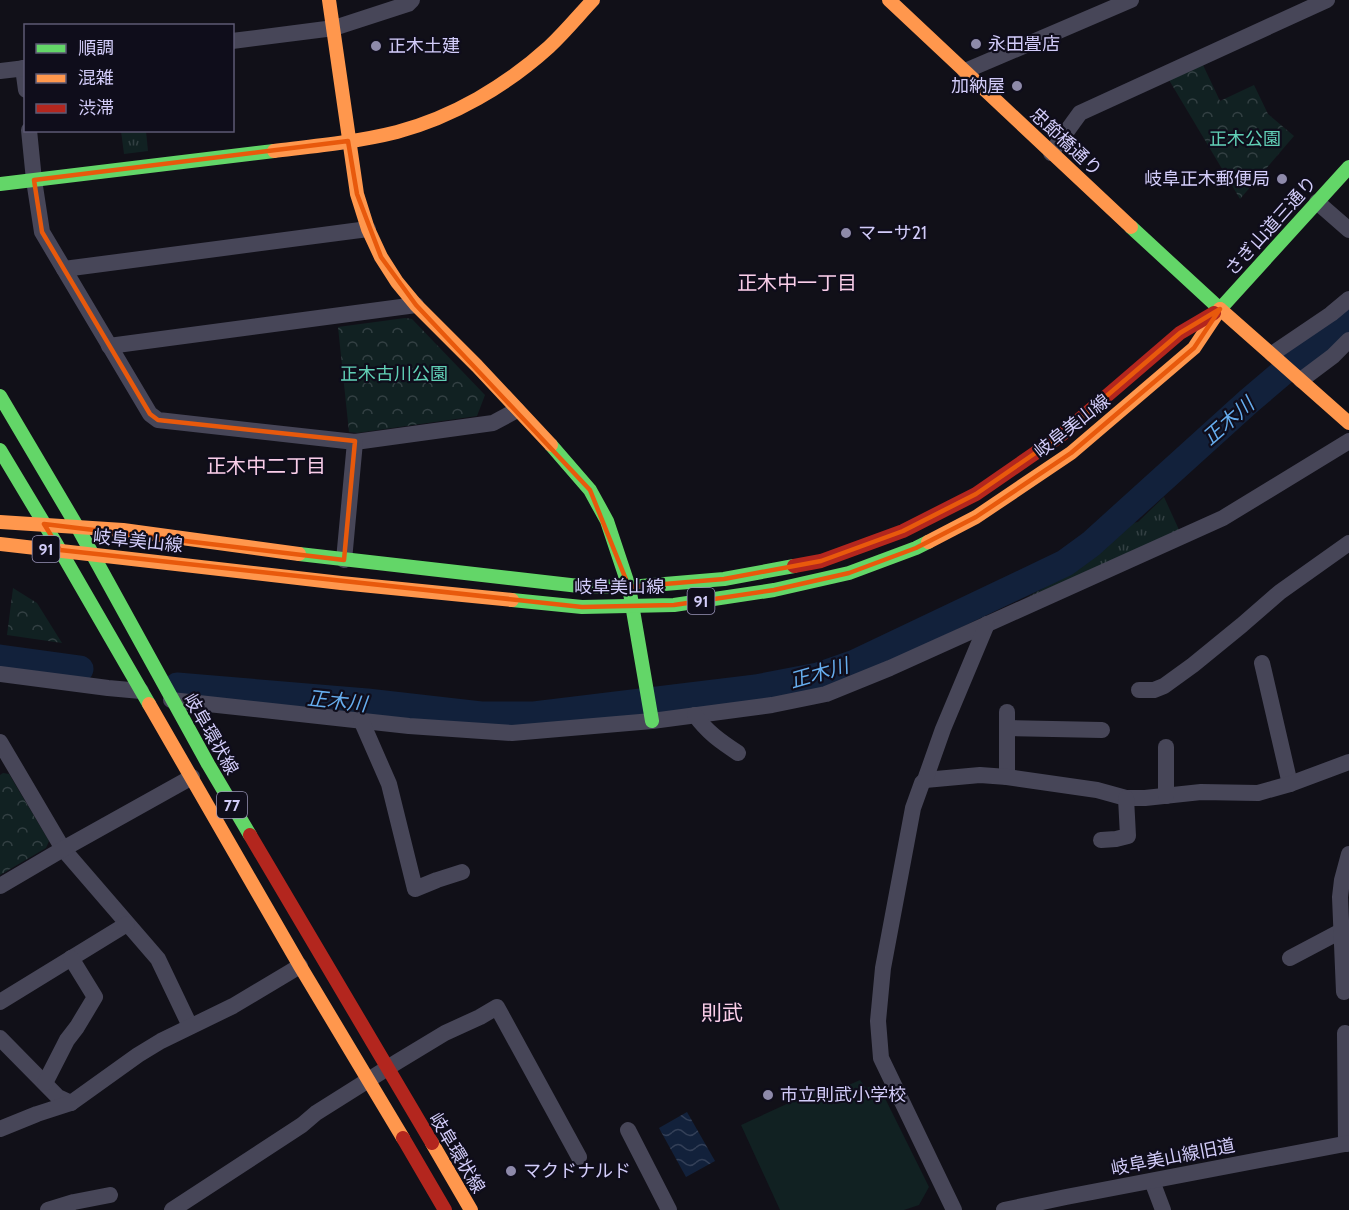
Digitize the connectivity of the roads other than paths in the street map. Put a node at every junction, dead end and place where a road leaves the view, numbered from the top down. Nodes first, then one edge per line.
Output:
1 (329, 0) edge
2 (412, 0) edge
3 (592, 0) edge
4 (890, 0) edge
5 (1131, 0) edge
6 (1327, 0) edge
7 (334, 28) junction
8 (234, 41) edge
9 (24, 68) edge
10 (0, 71) edge
11 (965, 71) junction
12 (29, 132) edge
13 (348, 141) junction
14 (1051, 153) junction
15 (1349, 166) edge
16 (34, 180) junction
17 (0, 184) edge
18 (1317, 202) junction
19 (368, 229) junction
20 (1349, 230) edge
21 (64, 269) junction
22 (1349, 299) edge
23 (416, 305) junction
24 (1220, 309) junction
25 (1349, 340) edge
26 (109, 346) junction
27 (1275, 356) junction
28 (1298, 378) junction
29 (0, 396) edge
30 (518, 410) junction
31 (1349, 423) edge
32 (1349, 441) edge
33 (355, 442) junction
34 (0, 450) edge
35 (0, 522) edge
36 (44, 524) junction
37 (78, 528) junction
38 (1349, 543) edge
39 (0, 544) edge
40 (60, 550) junction
41 (92, 554) junction
42 (344, 560) junction
43 (629, 587) junction
44 (633, 606) junction
45 (987, 624) junction
46 (1262, 663) dead end
47 (0, 674) edge
48 (1139, 690) dead end
49 (141, 691) junction
50 (171, 700) junction
51 (695, 715) junction
52 (651, 716) junction
53 (362, 720) junction
54 (1102, 730) dead end
55 (0, 742) edge
56 (1166, 747) dead end
57 (738, 753) dead end
58 (1349, 762) edge
59 (5, 764) edge
60 (192, 777) junction
61 (1006, 777) junction
62 (925, 780) junction
63 (1290, 784) junction
64 (1166, 796) junction
65 (1126, 798) junction
66 (1101, 840) dead end
67 (63, 849) junction
68 (1349, 855) edge
69 (462, 872) dead end
70 (0, 886) edge
71 (127, 924) junction
72 (1346, 929) edge
73 (1290, 957) dead end
74 (71, 958) junction
75 (300, 966) junction
76 (1344, 992) dead end
77 (0, 1001) edge
78 (190, 1026) junction
79 (1345, 1033) dead end
80 (0, 1038) edge
81 (386, 1068) junction
82 (369, 1079) junction
83 (45, 1083) junction
84 (71, 1103) junction
85 (0, 1129) edge
86 (628, 1130) dead end
87 (1347, 1144) edge
88 (579, 1157) dead end
89 (1152, 1181) junction
90 (110, 1195) dead end
91 (1068, 1203) edge
92 (48, 1210) edge
93 (172, 1210) edge
94 (445, 1210) edge
95 (471, 1210) edge
96 (669, 1210) edge
97 (954, 1210) edge
98 (1004, 1210) edge
99 (1163, 1210) edge

1 - 7 main road
2 - 7 street
3 - 13 main road
4 - 11 main road, 忠節橋通り
5 - 11 street
6 - 14 street
7 - 8 street
7 - 13 main road
9 - 10 street
11 - 14 main road, 忠節橋通り
12 - 16 street
13 - 16 main road
13 - 19 main road
14 - 24 main road, 忠節橋通り
15 - 18 main road, さぎ山道三通り
16 - 17 main road
16 - 21 street
18 - 20 street
18 - 24 main road, さぎ山道三通り
19 - 21 street
19 - 23 main road
21 - 26 street
22 - 27 street
23 - 26 street
23 - 30 main road
24 - 27 main road
24 - 43 main road, 岐阜美山線 / 91
24 - 44 main road, 岐阜美山線 / 91
25 - 28 street
26 - 33 street
27 - 28 main road
28 - 31 main road
29 - 37 main road, 岐阜環状線 / 77
30 - 33 street
30 - 43 main road
32 - 45 street
33 - 42 street
34 - 36 main road, 77
35 - 36 main road, 岐阜美山線 / 91
36 - 37 main road, 岐阜美山線 / 91
36 - 40 main road, 77
37 - 41 main road, 岐阜環状線 / 77
37 - 42 main road, 岐阜美山線 / 91
38 - 48 street
39 - 40 main road, 岐阜美山線 / 91
40 - 41 main road, 岐阜美山線 / 91
40 - 49 main road, 77
41 - 44 main road, 岐阜美山線 / 91
41 - 50 main road, 岐阜環状線 / 77
42 - 43 main road, 岐阜美山線 / 91
43 - 44 main road
44 - 52 main road
45 - 51 street
45 - 62 street
46 - 63 street
47 - 49 street
49 - 60 main road, 77
50 - 53 street
50 - 81 main road, 岐阜環状線 / 77
51 - 52 street
51 - 57 street
52 - 53 street
53 - 69 street
54 - 61 street
55 - 59 street
56 - 64 street
58 - 63 street
59 - 67 street
60 - 67 street
60 - 75 main road, 77
61 - 62 street
61 - 65 street
62 - 97 street
63 - 64 street
64 - 65 street
65 - 66 street
67 - 70 street
67 - 71 street
68 - 72 street
71 - 74 street
71 - 78 street
72 - 73 street
72 - 76 street
74 - 77 street
74 - 83 street
75 - 78 street
75 - 82 main road, 77
78 - 84 street
79 - 87 street
80 - 83 street
81 - 82 street
81 - 88 street
81 - 95 main road, 岐阜環状線 / 77
82 - 93 street
82 - 94 main road, 77
83 - 84 street
84 - 85 street
86 - 96 street
87 - 89 street, 岐阜美山線旧道
89 - 91 street, 岐阜美山線旧道
89 - 99 street
90 - 92 street
91 - 98 street, 岐阜美山線旧道

